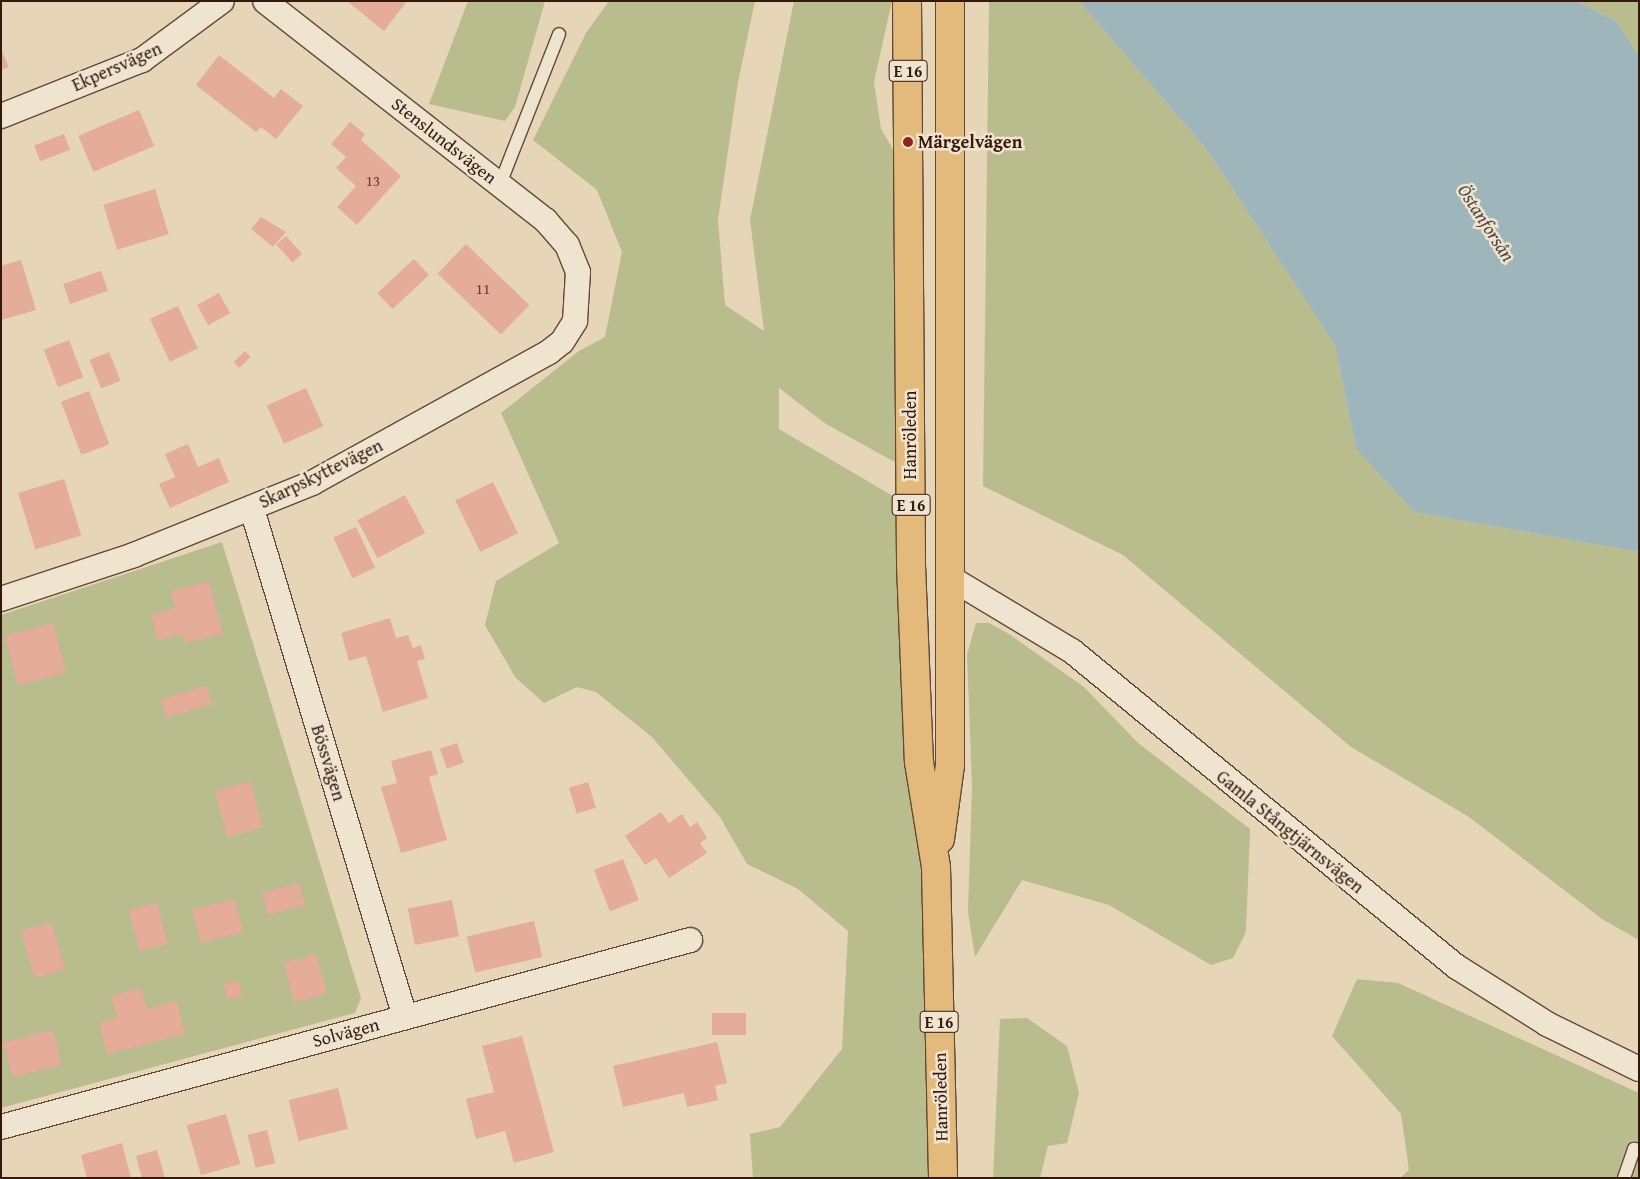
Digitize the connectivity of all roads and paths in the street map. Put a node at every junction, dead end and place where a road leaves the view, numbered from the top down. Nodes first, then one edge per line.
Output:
1 (222, 1) edge
2 (265, 1) edge
3 (908, 1) edge
4 (950, 1) edge
5 (559, 34) dead end
6 (1, 116) edge
7 (500, 184) junction
8 (577, 308) joint
9 (252, 509) junction
10 (952, 579) junction
11 (1, 599) edge
12 (936, 867) junction
13 (690, 940) dead end
14 (405, 1017) junction
15 (1639, 1069) edge
16 (1, 1126) edge
17 (1639, 1150) edge
18 (943, 1178) edge
19 (1624, 1178) edge

1 - 6 street, Ekpersvägen
2 - 7 street, Stenslundsvägen
3 - 12 highway, Hanröleden / E 16
4 - 10 highway, Hanröleden / E 16
5 - 7 lane
7 - 8 street, Stenslundsvägen
8 - 9 street, Skarpskyttevägen
9 - 11 street, Skarpskyttevägen
9 - 14 street, Bössvägen
10 - 12 highway, Hanröleden / E 16
10 - 15 street, Gamla Stångtjärnsvägen
12 - 18 highway, Hanröleden / E 16
13 - 14 street, Solvägen
14 - 16 street, Solvägen
17 - 19 lane

